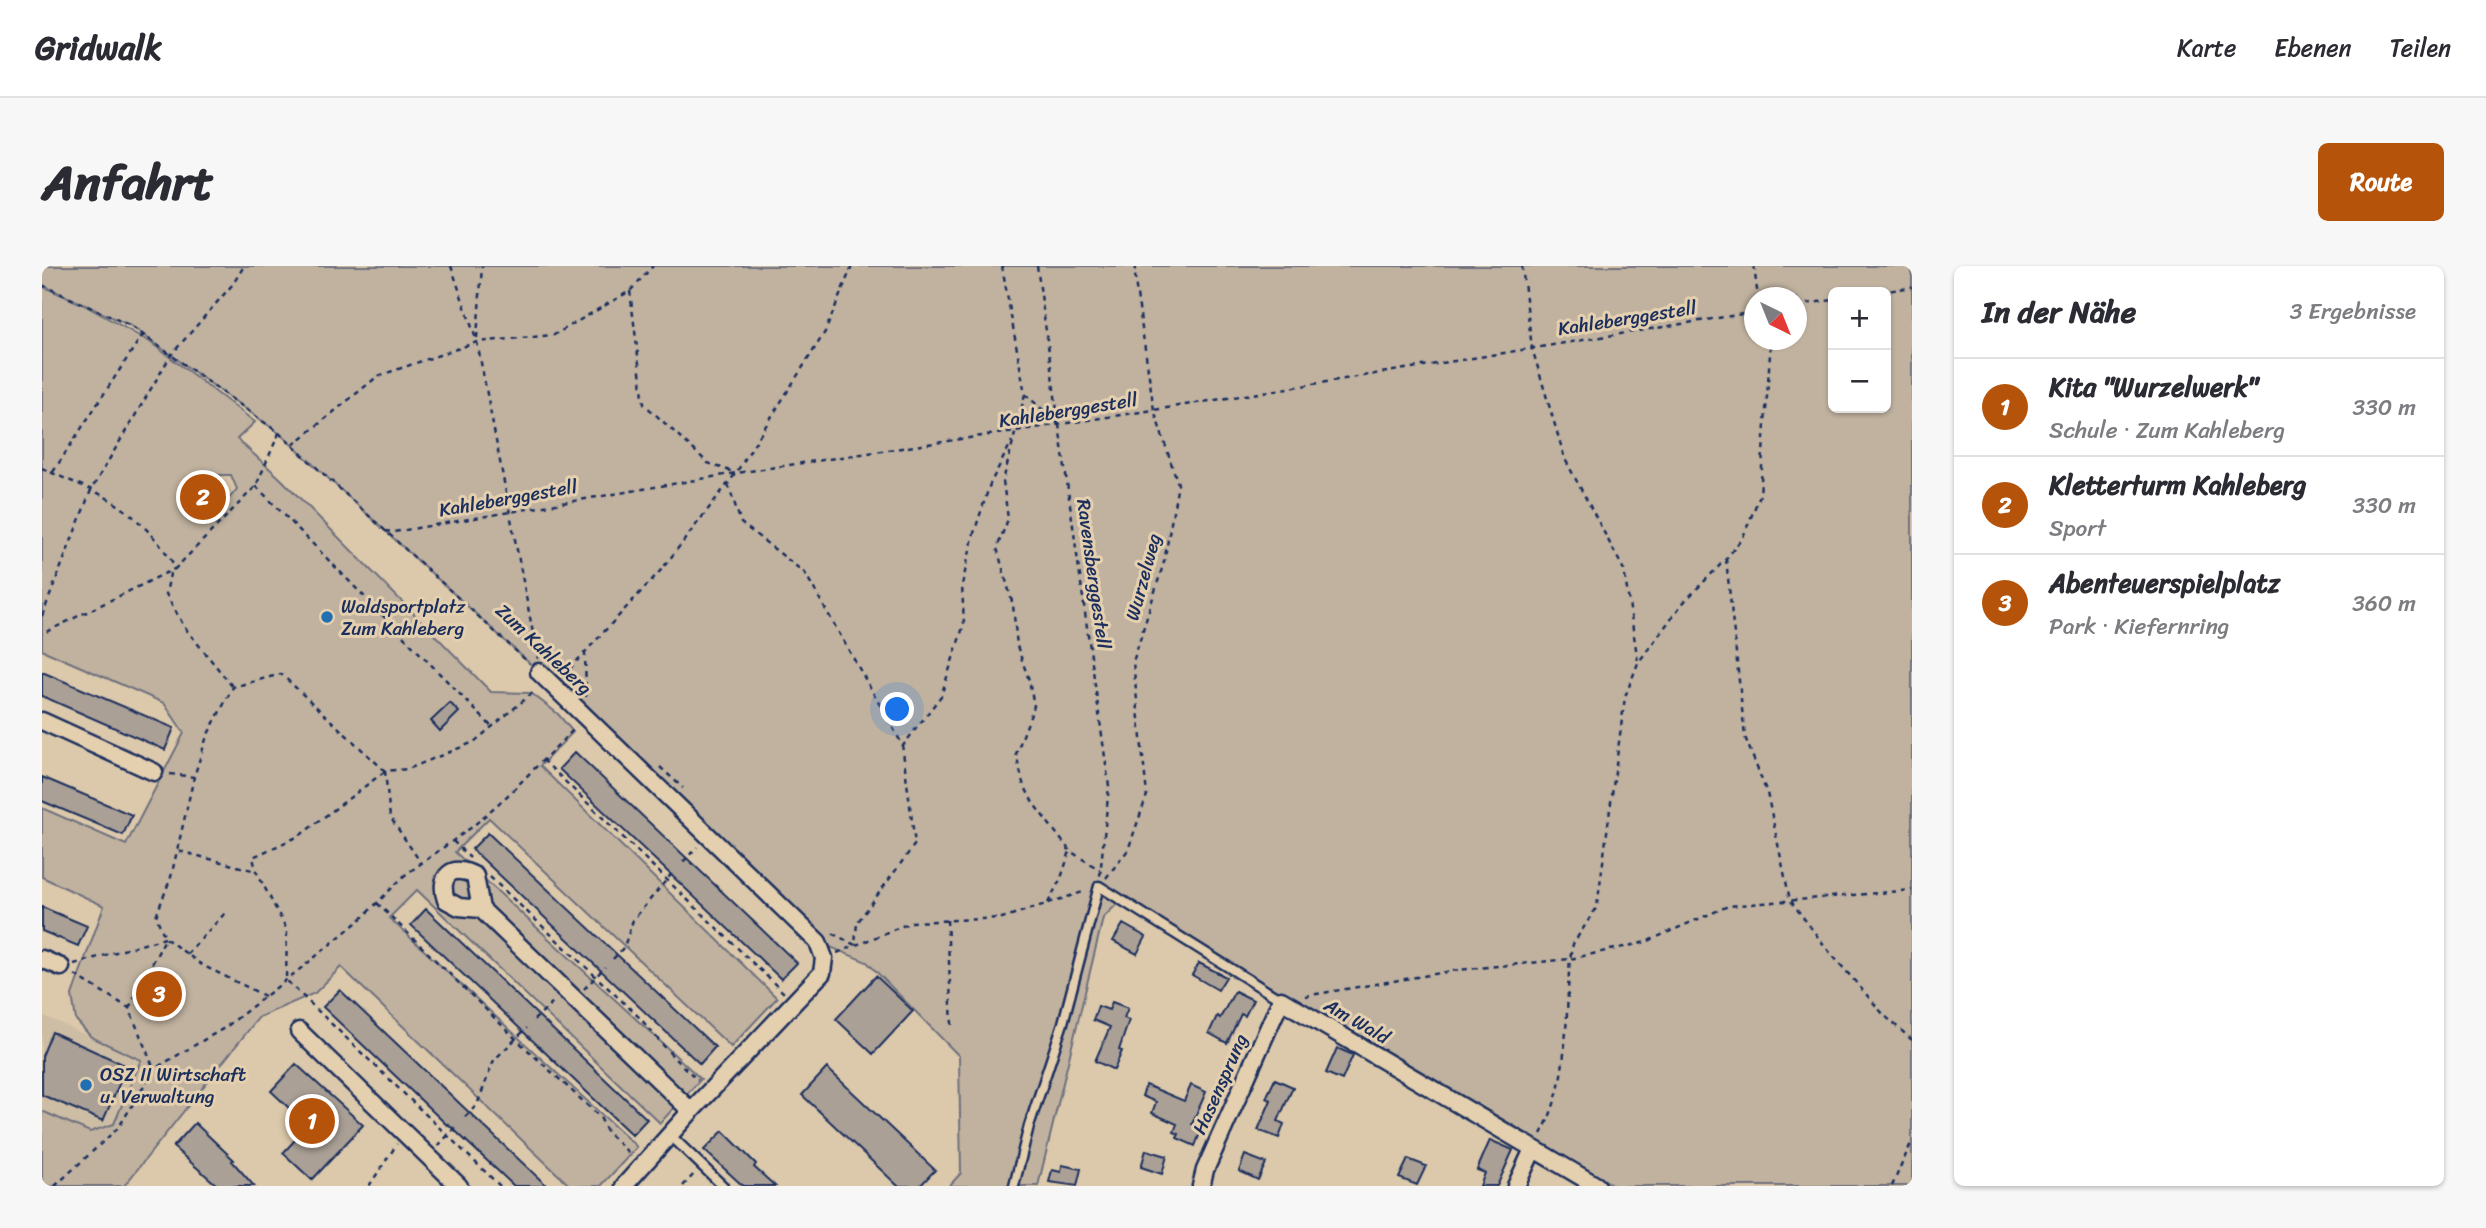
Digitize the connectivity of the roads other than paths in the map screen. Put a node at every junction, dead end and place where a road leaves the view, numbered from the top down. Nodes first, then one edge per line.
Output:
1 (546, 680) road end
2 (42, 721) edge
3 (154, 772) road end
4 (481, 909) dead end
5 (42, 959) edge
6 (61, 967) road end
7 (1281, 1000) junction
8 (299, 1031) dead end
9 (691, 1111) junction
10 (669, 1134) junction
11 (1533, 1149) junction
12 (459, 1186) edge
13 (624, 1186) edge
14 (723, 1186) edge
15 (1014, 1186) edge
16 (1201, 1186) edge
17 (1516, 1186) edge
18 (1597, 1186) edge

1 - 9 street, Zum Kahleberg
2 - 3 street
4 - 9 street
5 - 6 street
7 - 11 street, Am Wald
7 - 15 lane, Am Wald
7 - 16 street, Hasensprung
8 - 12 street
9 - 10 street
10 - 13 street
10 - 14 lane
11 - 17 street
11 - 18 street, Am Wald

